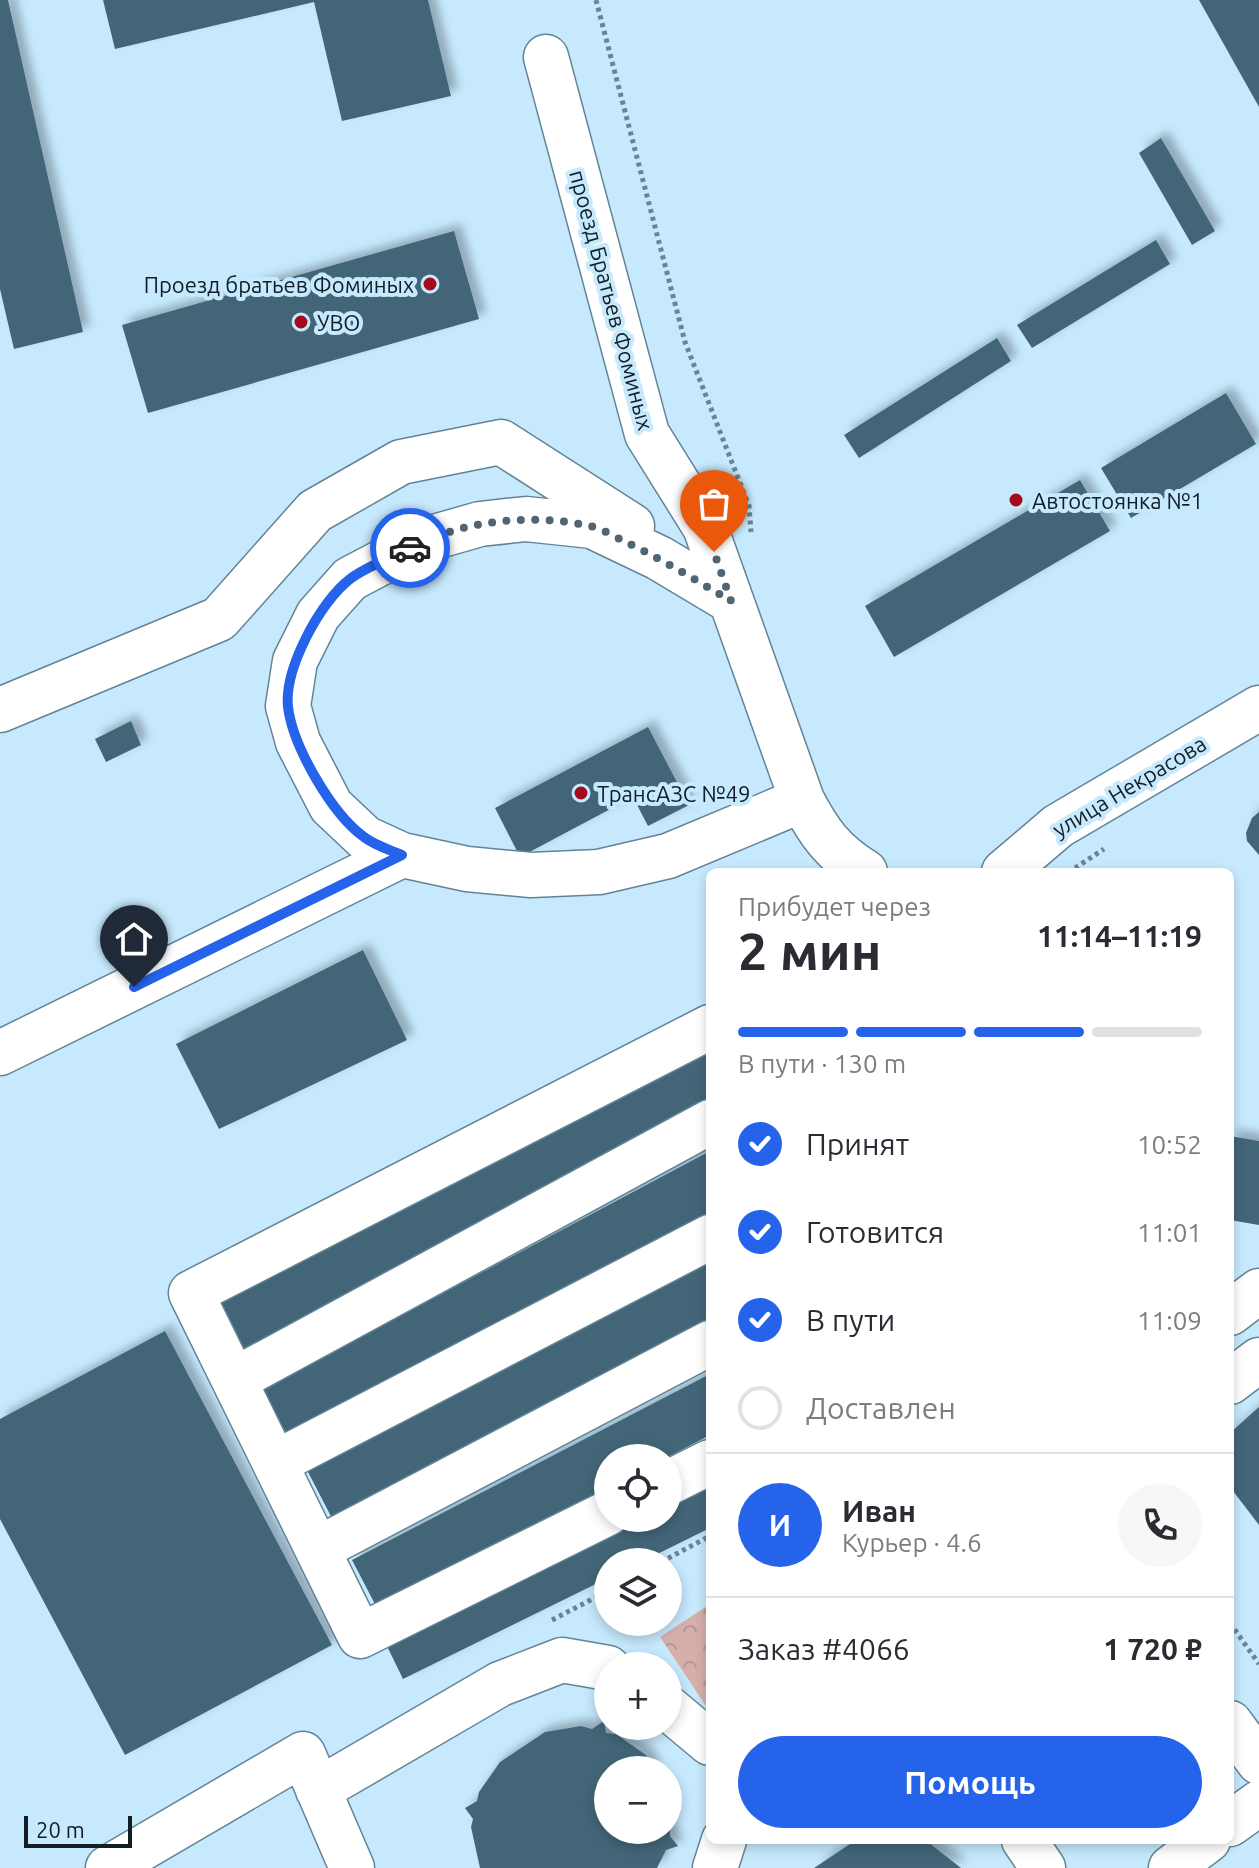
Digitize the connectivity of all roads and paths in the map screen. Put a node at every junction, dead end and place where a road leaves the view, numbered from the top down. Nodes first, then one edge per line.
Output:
1 (596, 0) edge
2 (546, 57) dead end
3 (752, 546) dead end
4 (659, 558) junction
5 (731, 601) junction
6 (1259, 708) edge
7 (0, 710) edge
8 (802, 800) junction
9 (402, 855) junction
10 (859, 868) edge
11 (1009, 868) edge
12 (706, 1029) edge
13 (0, 1053) edge
14 (706, 1124) edge
15 (706, 1239) edge
16 (1259, 1291) edge
17 (1234, 1310) edge
18 (706, 1345) edge
19 (1259, 1360) edge
20 (1234, 1379) edge
21 (234, 1380) junction
22 (275, 1463) junction
23 (706, 1464) edge
24 (682, 1476) edge
25 (594, 1520) edge
26 (706, 1538) edge
27 (318, 1549) junction
28 (682, 1551) edge
29 (1234, 1629) edge
30 (1259, 1664) edge
31 (594, 1666) edge
32 (682, 1720) edge
33 (1234, 1728) edge
34 (706, 1740) edge
35 (1259, 1762) edge
36 (318, 1790) junction
37 (1259, 1803) edge
38 (1234, 1821) edge
39 (723, 1844) edge
40 (1027, 1844) edge
41 (1203, 1844) edge
42 (108, 1868) edge
43 (352, 1868) edge
44 (715, 1868) edge
45 (1043, 1868) edge
46 (1171, 1868) edge

1 - 3 path
2 - 5 street, проезд Братьев Фоминых
4 - 5 street
4 - 7 street
4 - 9 street
5 - 8 street, проезд Братьев Фоминых
6 - 11 street, улица Некрасова
8 - 9 street
8 - 10 street, проезд Братьев Фоминых
9 - 13 street
12 - 21 street
14 - 21 street
15 - 22 street
16 - 17 street
18 - 27 street
19 - 20 street
21 - 22 street
22 - 27 street
23 - 24 street
25 - 27 street
26 - 28 path
29 - 30 path
31 - 36 street
32 - 34 street
33 - 35 street
36 - 42 street
36 - 43 street
37 - 38 street
39 - 44 street
40 - 45 street
41 - 46 street

